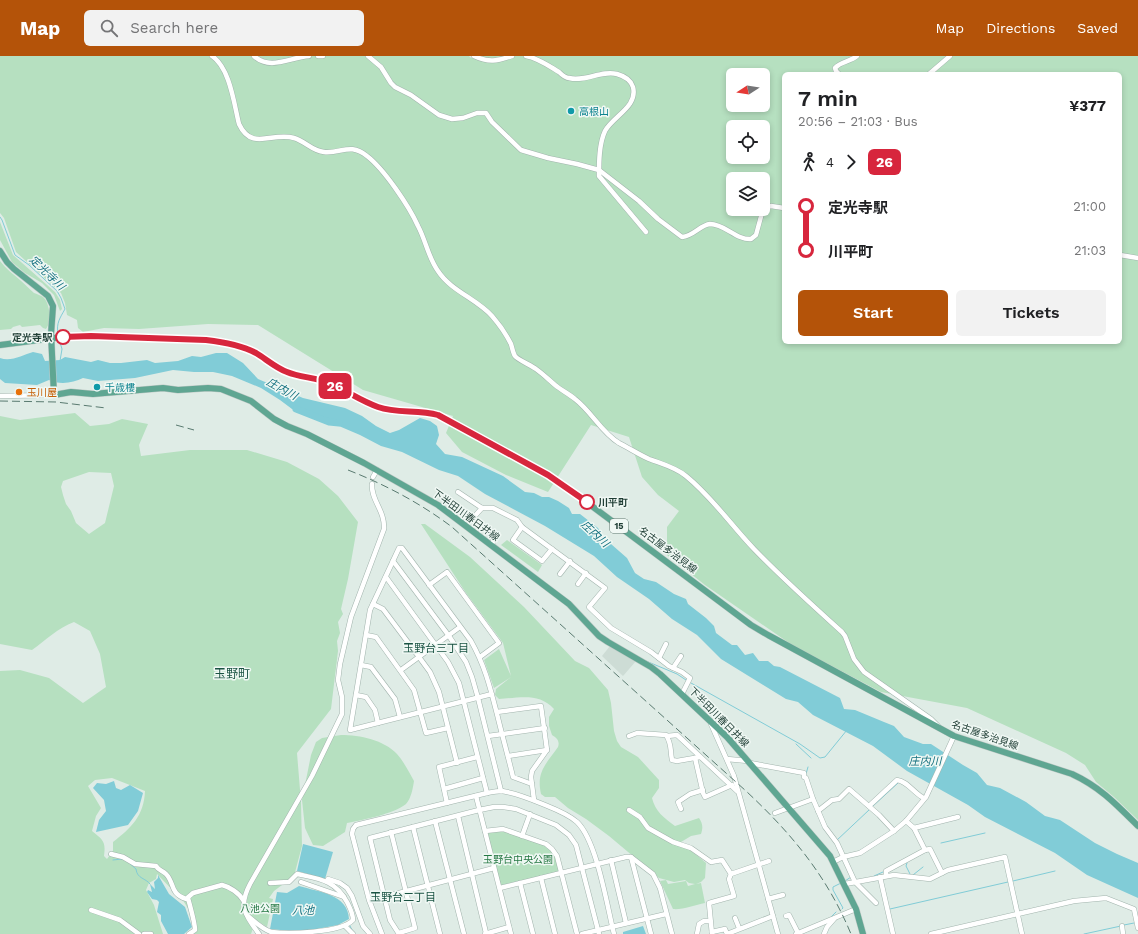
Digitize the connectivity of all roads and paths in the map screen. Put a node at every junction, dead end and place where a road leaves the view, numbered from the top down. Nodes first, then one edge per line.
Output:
1 (212, 56) edge
2 (254, 56) edge
3 (309, 56) edge
4 (318, 56) edge
5 (323, 56) edge
6 (368, 56) edge
7 (474, 56) edge
8 (512, 56) edge
9 (526, 56) edge
10 (857, 56) edge
11 (950, 56) edge
12 (837, 72) edge
13 (931, 72) edge
14 (599, 170) junction
15 (770, 206) edge
16 (782, 208) edge
17 (761, 216) edge
18 (646, 232) dead end
19 (0, 251) edge
20 (1122, 255) edge
21 (1138, 258) edge
22 (55, 340) junction
23 (0, 345) edge
24 (54, 395) junction
25 (0, 396) edge
26 (376, 470) junction
27 (373, 477) dead end
28 (372, 484) dead end
29 (458, 492) dead end
30 (482, 508) junction
31 (522, 527) junction
32 (491, 545) junction
33 (552, 548) junction
34 (393, 561) junction
35 (570, 561) junction
36 (586, 573) junction
37 (560, 574) dead end
38 (386, 577) junction
39 (578, 584) dead end
40 (429, 585) junction
41 (373, 604) junction
42 (460, 627) junction
43 (366, 635) junction
44 (449, 636) junction
45 (666, 644) dead end
46 (436, 645) junction
47 (681, 656) dead end
48 (419, 657) junction
49 (480, 657) junction
50 (659, 658) junction
51 (361, 665) junction
52 (673, 668) junction
53 (401, 670) junction
54 (492, 694) junction
55 (682, 694) junction
56 (356, 695) junction
57 (478, 698) junction
58 (464, 701) junction
59 (442, 707) junction
60 (421, 712) junction
61 (496, 712) junction
62 (400, 717) junction
63 (709, 719) junction
64 (378, 723) junction
65 (448, 728) junction
66 (544, 728) junction
67 (942, 730) junction
68 (502, 734) junction
69 (488, 736) junction
70 (630, 736) dead end
71 (667, 736) junction
72 (954, 736) junction
73 (547, 750) junction
74 (508, 756) junction
75 (478, 757) junction
76 (697, 757) junction
77 (727, 759) junction
78 (749, 762) junction
79 (457, 763) junction
80 (483, 778) junction
81 (532, 784) junction
82 (732, 786) junction
83 (444, 789) junction
84 (703, 790) junction
85 (501, 791) junction
86 (737, 791) junction
87 (487, 793) junction
88 (476, 796) junction
89 (922, 797) dead end
90 (813, 799) junction
91 (534, 800) junction
92 (448, 803) junction
93 (869, 806) junction
94 (789, 808) junction
95 (681, 809) dead end
96 (480, 810) junction
97 (629, 810) dead end
98 (818, 811) junction
99 (774, 812) dead end
100 (530, 814) junction
101 (458, 816) junction
102 (958, 817) dead end
103 (435, 821) junction
104 (906, 821) junction
105 (1138, 826) edge
106 (413, 827) junction
107 (914, 828) junction
108 (485, 831) junction
109 (894, 831) junction
110 (392, 832) junction
111 (522, 836) junction
112 (925, 850) junction
113 (111, 854) dead end
114 (631, 856) junction
115 (843, 857) junction
116 (611, 860) junction
117 (769, 861) dead end
118 (833, 862) junction
119 (597, 864) junction
120 (758, 864) junction
121 (494, 868) junction
122 (582, 868) junction
123 (562, 872) junction
124 (942, 873) junction
125 (731, 874) junction
126 (472, 875) junction
127 (886, 876) junction
128 (880, 877) junction
129 (541, 878) junction
130 (450, 880) junction
131 (327, 881) junction
132 (302, 882) dead end
133 (855, 882) junction
134 (270, 883) dead end
135 (520, 883) junction
136 (844, 884) junction
137 (428, 886) junction
138 (500, 888) junction
139 (406, 892) junction
140 (783, 895) dead end
141 (344, 897) junction
142 (384, 897) junction
143 (188, 898) junction
144 (768, 899) junction
145 (243, 900) junction
146 (876, 903) dead end
147 (856, 909) junction
148 (91, 910) dead end
149 (666, 914) junction
150 (1018, 914) junction
151 (246, 915) junction
152 (773, 916) junction
153 (786, 916) dead end
154 (646, 918) junction
155 (735, 918) dead end
156 (835, 918) junction
157 (710, 921) junction
158 (626, 923) junction
159 (345, 926) junction
160 (1122, 926) dead end
161 (509, 927) junction
162 (612, 927) junction
163 (739, 928) junction
164 (1138, 928) edge
165 (599, 932) edge
166 (399, 933) edge
167 (712, 933) edge
168 (139, 934) edge
169 (144, 934) edge
170 (151, 934) edge
171 (189, 934) edge
172 (259, 934) edge
173 (353, 934) edge
174 (370, 934) edge
175 (382, 934) edge
176 (440, 934) edge
177 (464, 934) edge
178 (485, 934) edge
179 (511, 934) edge
180 (533, 934) edge
181 (555, 934) edge
182 (577, 934) edge
183 (582, 934) edge
184 (614, 934) edge
185 (651, 934) edge
186 (672, 934) edge
187 (697, 934) edge
188 (778, 934) edge
189 (797, 934) edge
190 (824, 934) edge
191 (863, 934) edge
192 (893, 934) edge
193 (931, 934) edge
194 (1022, 934) edge
195 (1123, 934) edge

1 - 67 street
2 - 3 street
4 - 5 street
6 - 14 street
7 - 8 street
9 - 14 street
10 - 12 street
11 - 13 street
14 - 17 street
14 - 18 street
15 - 16 street
19 - 22 main road
20 - 21 street
22 - 23 main road, 名古屋多治見線 / 15
22 - 24 main road
22 - 67 main road, 名古屋多治見線 / 15
24 - 25 street
24 - 26 main road, 下半田川春日井線
26 - 27 street
26 - 32 main road, 下半田川春日井線
28 - 145 street
29 - 30 street
30 - 31 street
30 - 32 street
31 - 33 street
31 - 33 street
32 - 55 main road, 下半田川春日井線
33 - 35 street
34 - 38 street
34 - 40 street
34 - 44 street
35 - 36 street
35 - 37 street
36 - 39 street
36 - 50 street
38 - 41 street
38 - 46 street
40 - 42 street
40 - 49 street
41 - 43 street
41 - 48 street
42 - 44 street
42 - 49 street
43 - 51 street
43 - 53 street
44 - 46 street
44 - 57 street
45 - 50 street
46 - 48 street
46 - 58 street
47 - 52 street
48 - 53 street
48 - 59 street
49 - 54 street
50 - 52 street
51 - 56 street
51 - 62 street
52 - 55 street
53 - 60 street
54 - 57 street
54 - 61 street
55 - 63 main road, 下半田川春日井線
56 - 64 street
56 - 64 street
57 - 58 street
57 - 69 street
58 - 59 street
58 - 75 street
59 - 60 street
59 - 65 street
60 - 62 street
60 - 65 street
61 - 66 street
61 - 68 street
62 - 64 street
63 - 77 street
63 - 78 main road, 下半田川春日井線
65 - 79 street
66 - 68 street
66 - 73 street
67 - 72 main road, 名古屋多治見線 / 15
68 - 69 street
68 - 74 street
69 - 85 street
70 - 71 street
71 - 76 street
71 - 76 street
72 - 104 street
72 - 105 main road, 名古屋多治見線 / 15
73 - 74 street
73 - 81 street
74 - 81 street
75 - 79 street
75 - 80 street
76 - 82 street
76 - 84 street
77 - 78 street
77 - 86 street
78 - 90 street
78 - 94 main road, 下半田川春日井線
79 - 83 street
80 - 83 street
80 - 87 street
81 - 91 street
82 - 84 street
82 - 86 street
83 - 92 street
84 - 95 street
85 - 87 street
85 - 91 street
86 - 120 street
87 - 88 street
88 - 92 street
88 - 96 street
89 - 93 street
90 - 94 street
90 - 98 street
91 - 119 street
92 - 175 street
93 - 98 street
93 - 109 street
94 - 99 street
94 - 118 main road, 下半田川春日井線
96 - 100 street
96 - 101 street
96 - 108 street
97 - 125 street
98 - 115 street
100 - 111 street
100 - 122 street
101 - 103 street
101 - 126 street
102 - 107 street
103 - 106 street
103 - 130 street
104 - 107 street
104 - 109 street
106 - 110 street
106 - 137 street
107 - 112 street
108 - 111 street
108 - 121 street
109 - 115 street
110 - 139 street
110 - 142 street
111 - 123 street
112 - 124 street
112 - 127 street
113 - 143 street
114 - 116 street
114 - 149 street
114 - 154 street
115 - 118 street
115 - 133 street
116 - 119 street
116 - 158 street
117 - 120 street
118 - 136 main road, 下半田川春日井線
119 - 122 street
119 - 162 street
120 - 125 street
120 - 144 street
121 - 126 street
121 - 138 street
122 - 123 street
122 - 165 street
123 - 129 street
123 - 182 street
124 - 127 street
124 - 150 street
125 - 157 street
126 - 130 street
126 - 178 street
127 - 128 street
128 - 133 street
128 - 192 street
129 - 135 street
129 - 181 street
130 - 137 street
130 - 177 street
131 - 134 street
131 - 141 street
131 - 174 street
132 - 141 street
133 - 136 street
133 - 146 street
135 - 138 street
135 - 180 street
136 - 147 main road, 下半田川春日井線
137 - 139 street
137 - 176 street
138 - 161 street
139 - 142 street
139 - 166 street
140 - 144 street
141 - 159 street
142 - 166 street
143 - 145 street
143 - 171 street
144 - 152 street
145 - 151 street
147 - 156 street
147 - 191 main road, 下半田川春日井線
148 - 168 street
149 - 154 street
149 - 186 street
150 - 164 street
150 - 193 street
150 - 194 street
151 - 159 street
151 - 172 street
152 - 163 street
152 - 188 street
153 - 189 street
154 - 158 street
154 - 185 street
155 - 163 street
156 - 189 street
156 - 190 street
157 - 167 street
157 - 187 street
158 - 162 street
159 - 173 street
160 - 195 street
161 - 178 street
161 - 179 street
162 - 165 street
162 - 184 street
163 - 167 street
165 - 183 street
169 - 170 street

